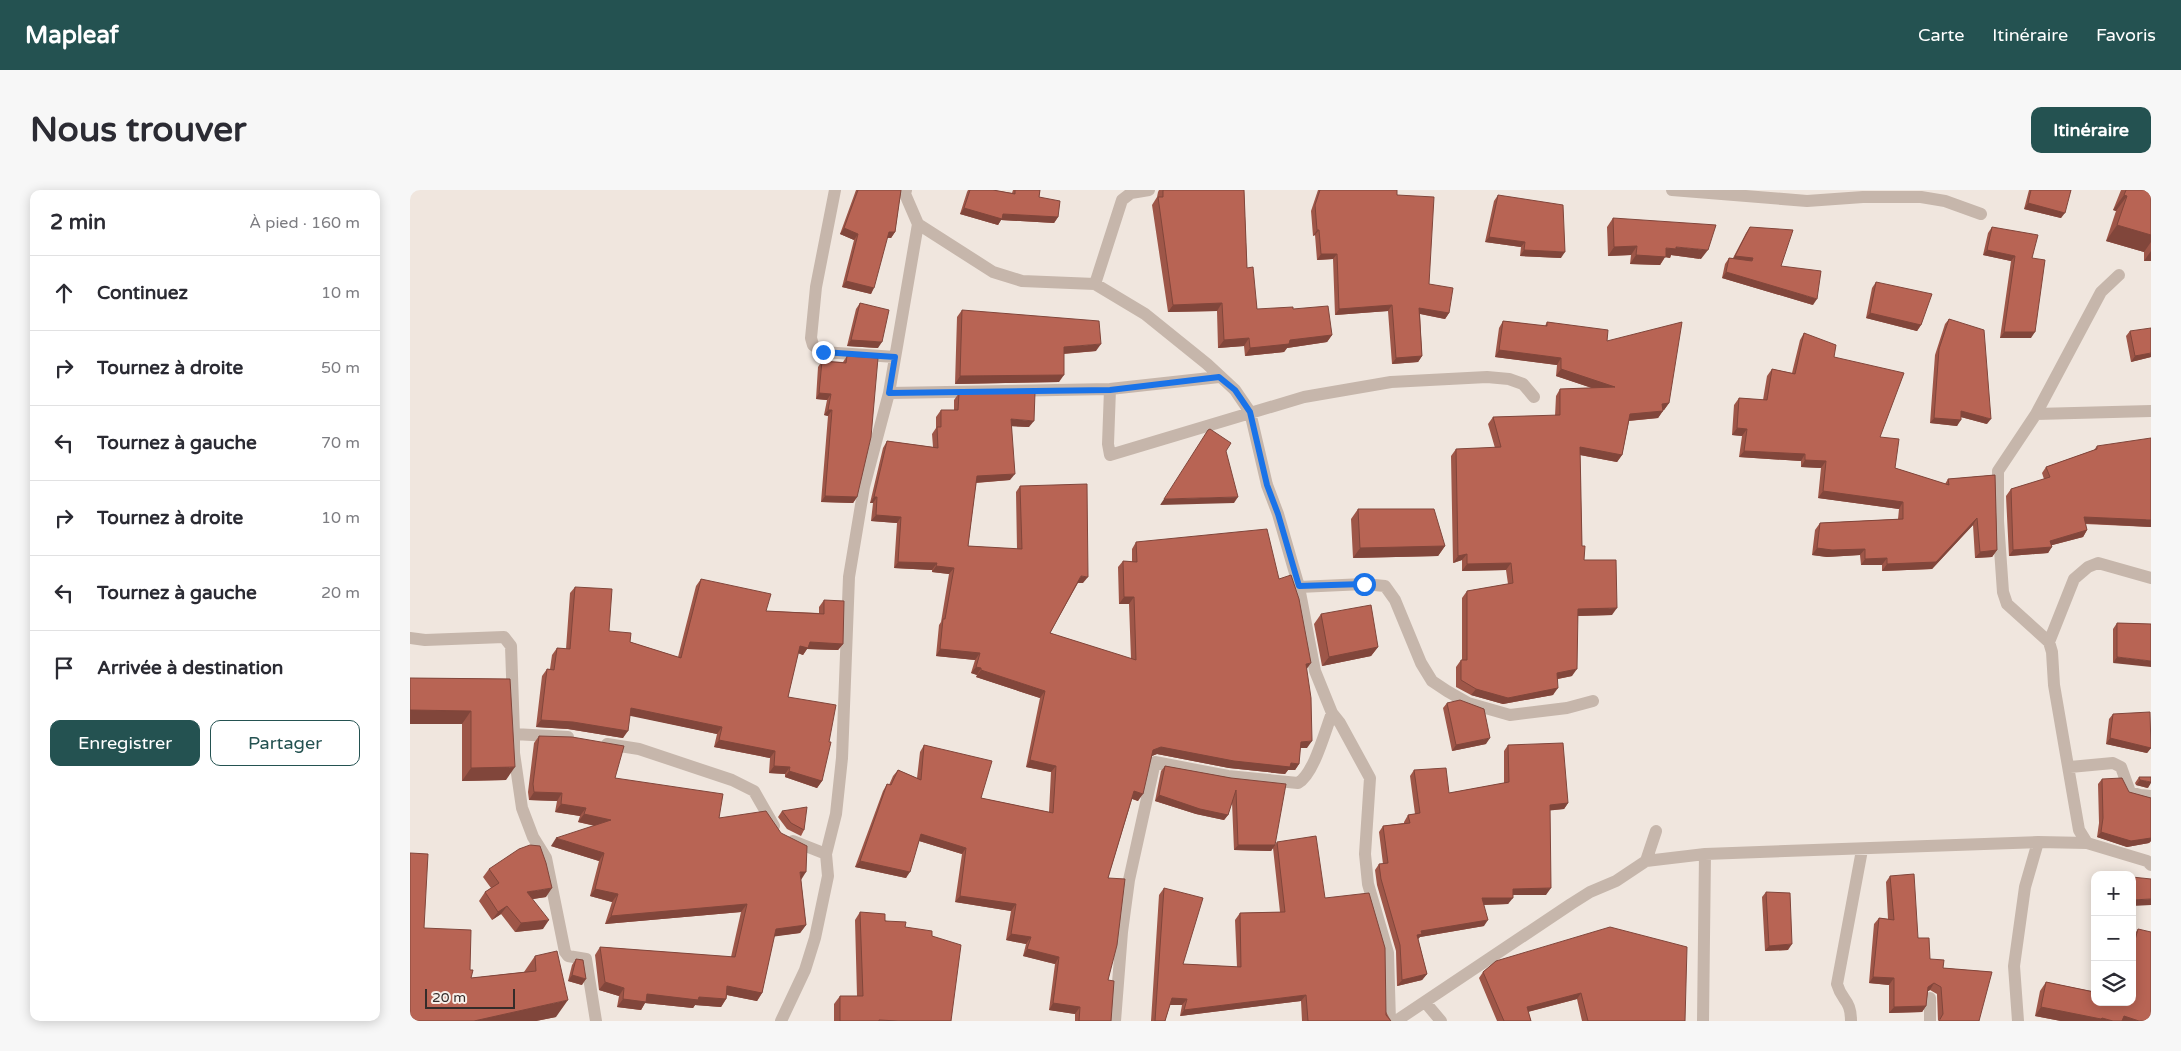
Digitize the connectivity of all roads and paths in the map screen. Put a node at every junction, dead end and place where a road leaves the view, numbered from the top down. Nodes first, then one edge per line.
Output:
1 (834, 190) edge
2 (906, 190) edge
3 (1148, 190) edge
4 (1672, 190) edge
5 (1982, 214) dead end
6 (918, 224) junction
7 (2119, 275) dead end
8 (1095, 284) junction
9 (895, 357) junction
10 (1219, 377) junction
11 (1110, 390) junction
12 (889, 393) junction
13 (1534, 397) dead end
14 (2151, 411) edge
15 (1250, 412) junction
16 (2036, 414) junction
17 (2151, 578) edge
18 (1299, 586) junction
19 (410, 638) edge
20 (2049, 642) junction
21 (1593, 701) dead end
22 (1332, 713) junction
23 (514, 734) junction
24 (2070, 767) junction
25 (2151, 796) edge
26 (1656, 831) dead end
27 (2038, 842) junction
28 (2087, 843) junction
29 (1862, 850) junction
30 (826, 854) junction
31 (1705, 854) junction
32 (1646, 861) junction
33 (2151, 865) edge
34 (1930, 998) edge
35 (1425, 1002) junction
36 (596, 1021) edge
37 (781, 1021) edge
38 (1115, 1021) edge
39 (1390, 1021) edge
40 (1396, 1021) edge
41 (1441, 1021) edge
42 (1703, 1021) edge
43 (1851, 1021) edge
44 (1930, 1021) edge
45 (2018, 1021) edge

1 - 9 street
2 - 6 street
3 - 8 street
4 - 5 street
6 - 8 street
6 - 9 street
7 - 16 street
8 - 10 street
9 - 12 street
10 - 11 street
10 - 15 street
11 - 12 street
11 - 15 street
12 - 30 street
13 - 15 street
14 - 16 street
15 - 18 street
16 - 20 street
17 - 20 street
18 - 21 street
18 - 22 street
19 - 23 street
20 - 24 street
22 - 38 street
22 - 39 street
23 - 30 street
23 - 36 street
24 - 25 street
24 - 28 street
26 - 32 street
27 - 28 street
27 - 29 street
27 - 45 street
28 - 33 street
29 - 31 street
29 - 43 street
30 - 37 street
31 - 32 street
31 - 42 street
32 - 35 street
34 - 44 street
35 - 40 street
35 - 41 street

